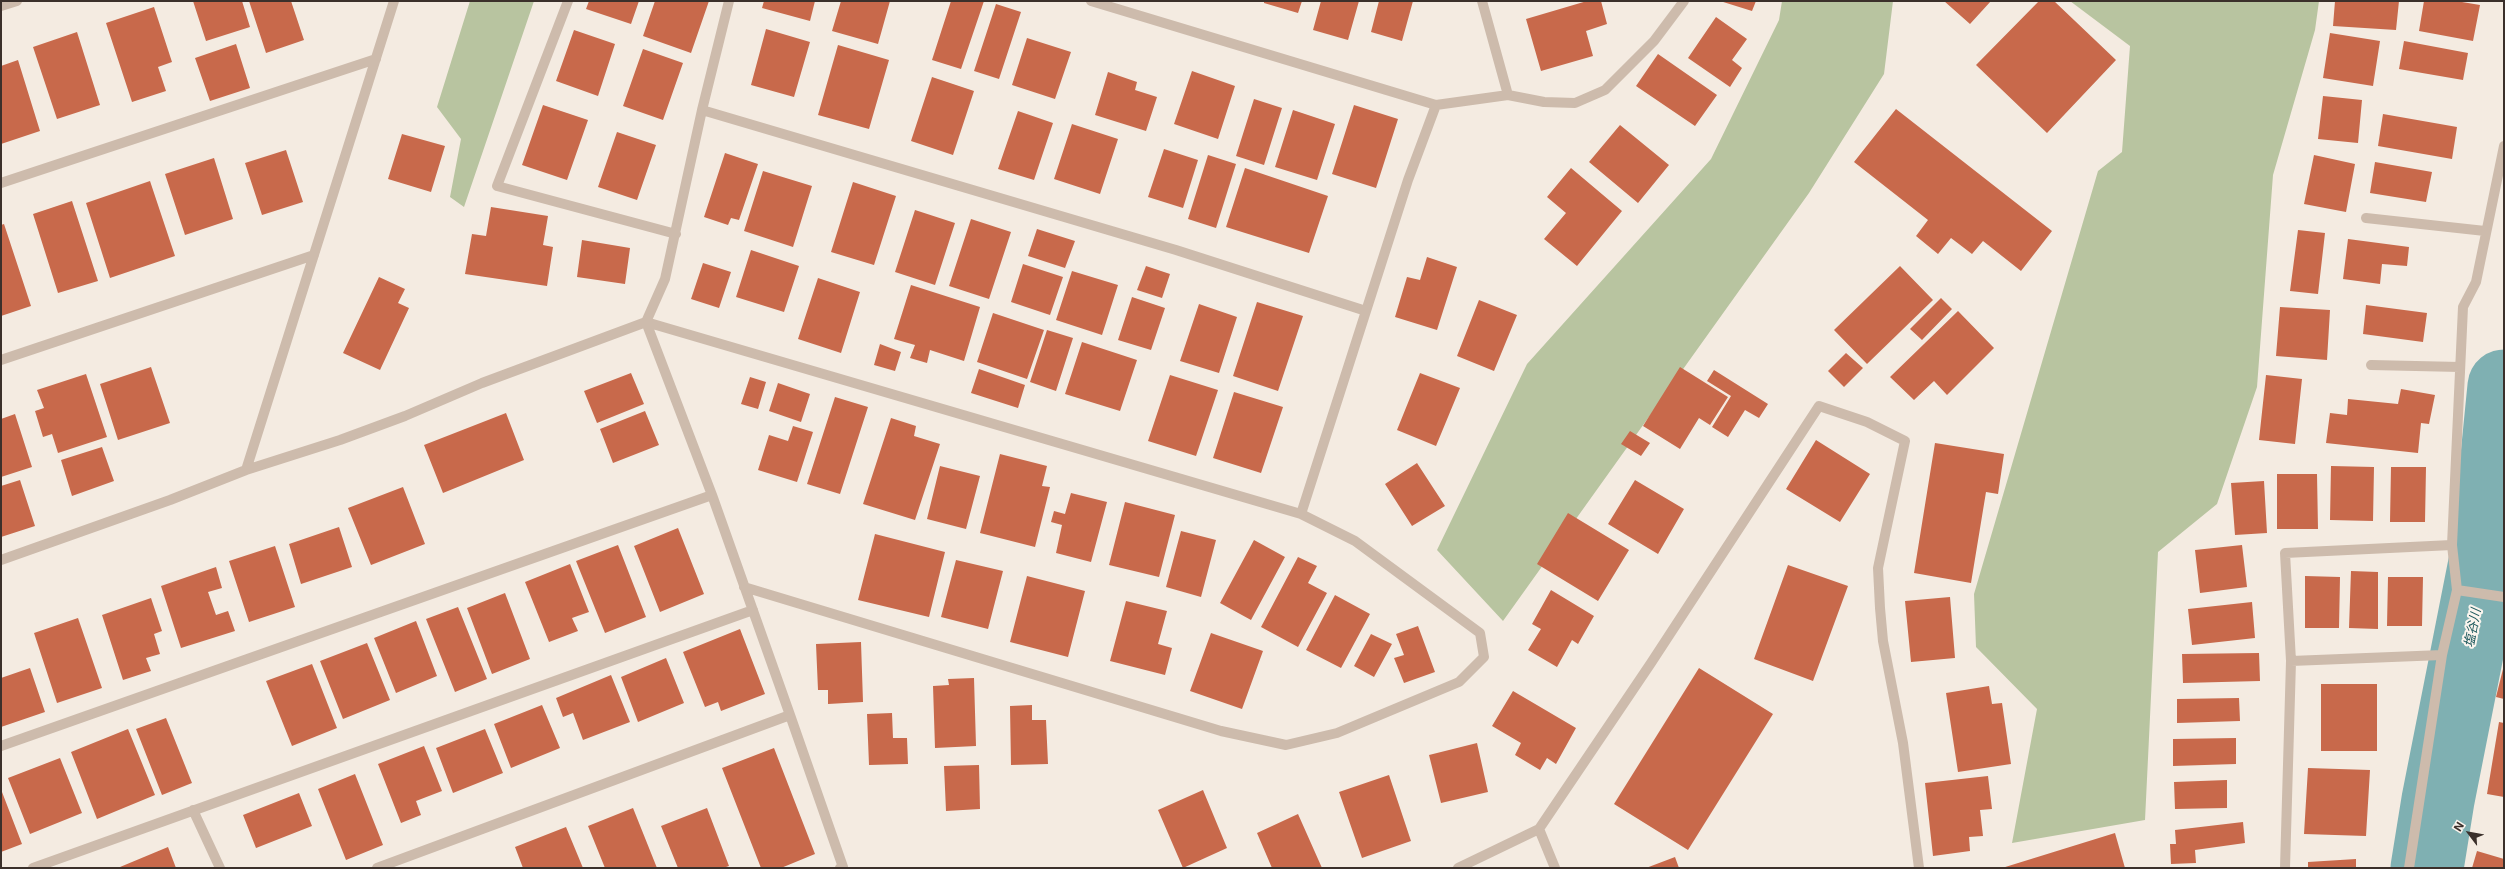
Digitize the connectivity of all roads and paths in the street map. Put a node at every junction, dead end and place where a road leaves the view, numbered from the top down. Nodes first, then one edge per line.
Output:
1 (17, 1) edge
2 (394, 1) edge
3 (568, 1) edge
4 (729, 1) edge
5 (1091, 1) edge
6 (1482, 1) edge
7 (1684, 1) edge
8 (1, 6) edge
9 (376, 59) junction
10 (1508, 95) junction
11 (1436, 105) junction
12 (702, 110) junction
13 (2504, 146) edge
14 (1, 183) edge
15 (2366, 218) dead end
16 (2485, 231) junction
17 (676, 234) junction
18 (314, 255) junction
19 (1366, 310) junction
20 (646, 322) junction
21 (1, 360) edge
22 (2371, 365) dead end
23 (2460, 367) junction
24 (246, 470) junction
25 (712, 495) junction
26 (1301, 514) junction
27 (2452, 545) junction
28 (1, 560) edge
29 (744, 587) junction
30 (2457, 590) junction
31 (2504, 597) edge
32 (753, 610) junction
33 (2442, 655) junction
34 (2291, 660) junction
35 (790, 715) junction
36 (1, 746) edge
37 (193, 810) junction
38 (1539, 829) junction
39 (33, 868) edge
40 (220, 868) edge
41 (377, 868) edge
42 (842, 868) edge
43 (1458, 868) edge
44 (1556, 868) edge
45 (1919, 868) edge
46 (2285, 868) edge
47 (2408, 868) edge

1 - 8 street
2 - 9 street
3 - 17 street
4 - 12 street
5 - 11 street
6 - 10 street
7 - 10 street
9 - 14 street
9 - 18 street
10 - 11 street
11 - 19 street
12 - 17 street
12 - 19 street
13 - 16 street
15 - 16 street
16 - 23 street
17 - 20 street
18 - 21 street
18 - 24 street
19 - 26 street
20 - 24 street
20 - 25 street
20 - 26 street
22 - 23 street
23 - 27 street
24 - 28 street
25 - 29 street
25 - 36 street
26 - 29 street
27 - 30 street
27 - 34 street
29 - 32 street
30 - 31 street
30 - 33 street
32 - 35 street
32 - 37 street
33 - 34 street
33 - 47 street
34 - 46 street
35 - 41 street
35 - 42 street
37 - 39 street
37 - 40 street
38 - 43 street
38 - 44 street
38 - 45 street

